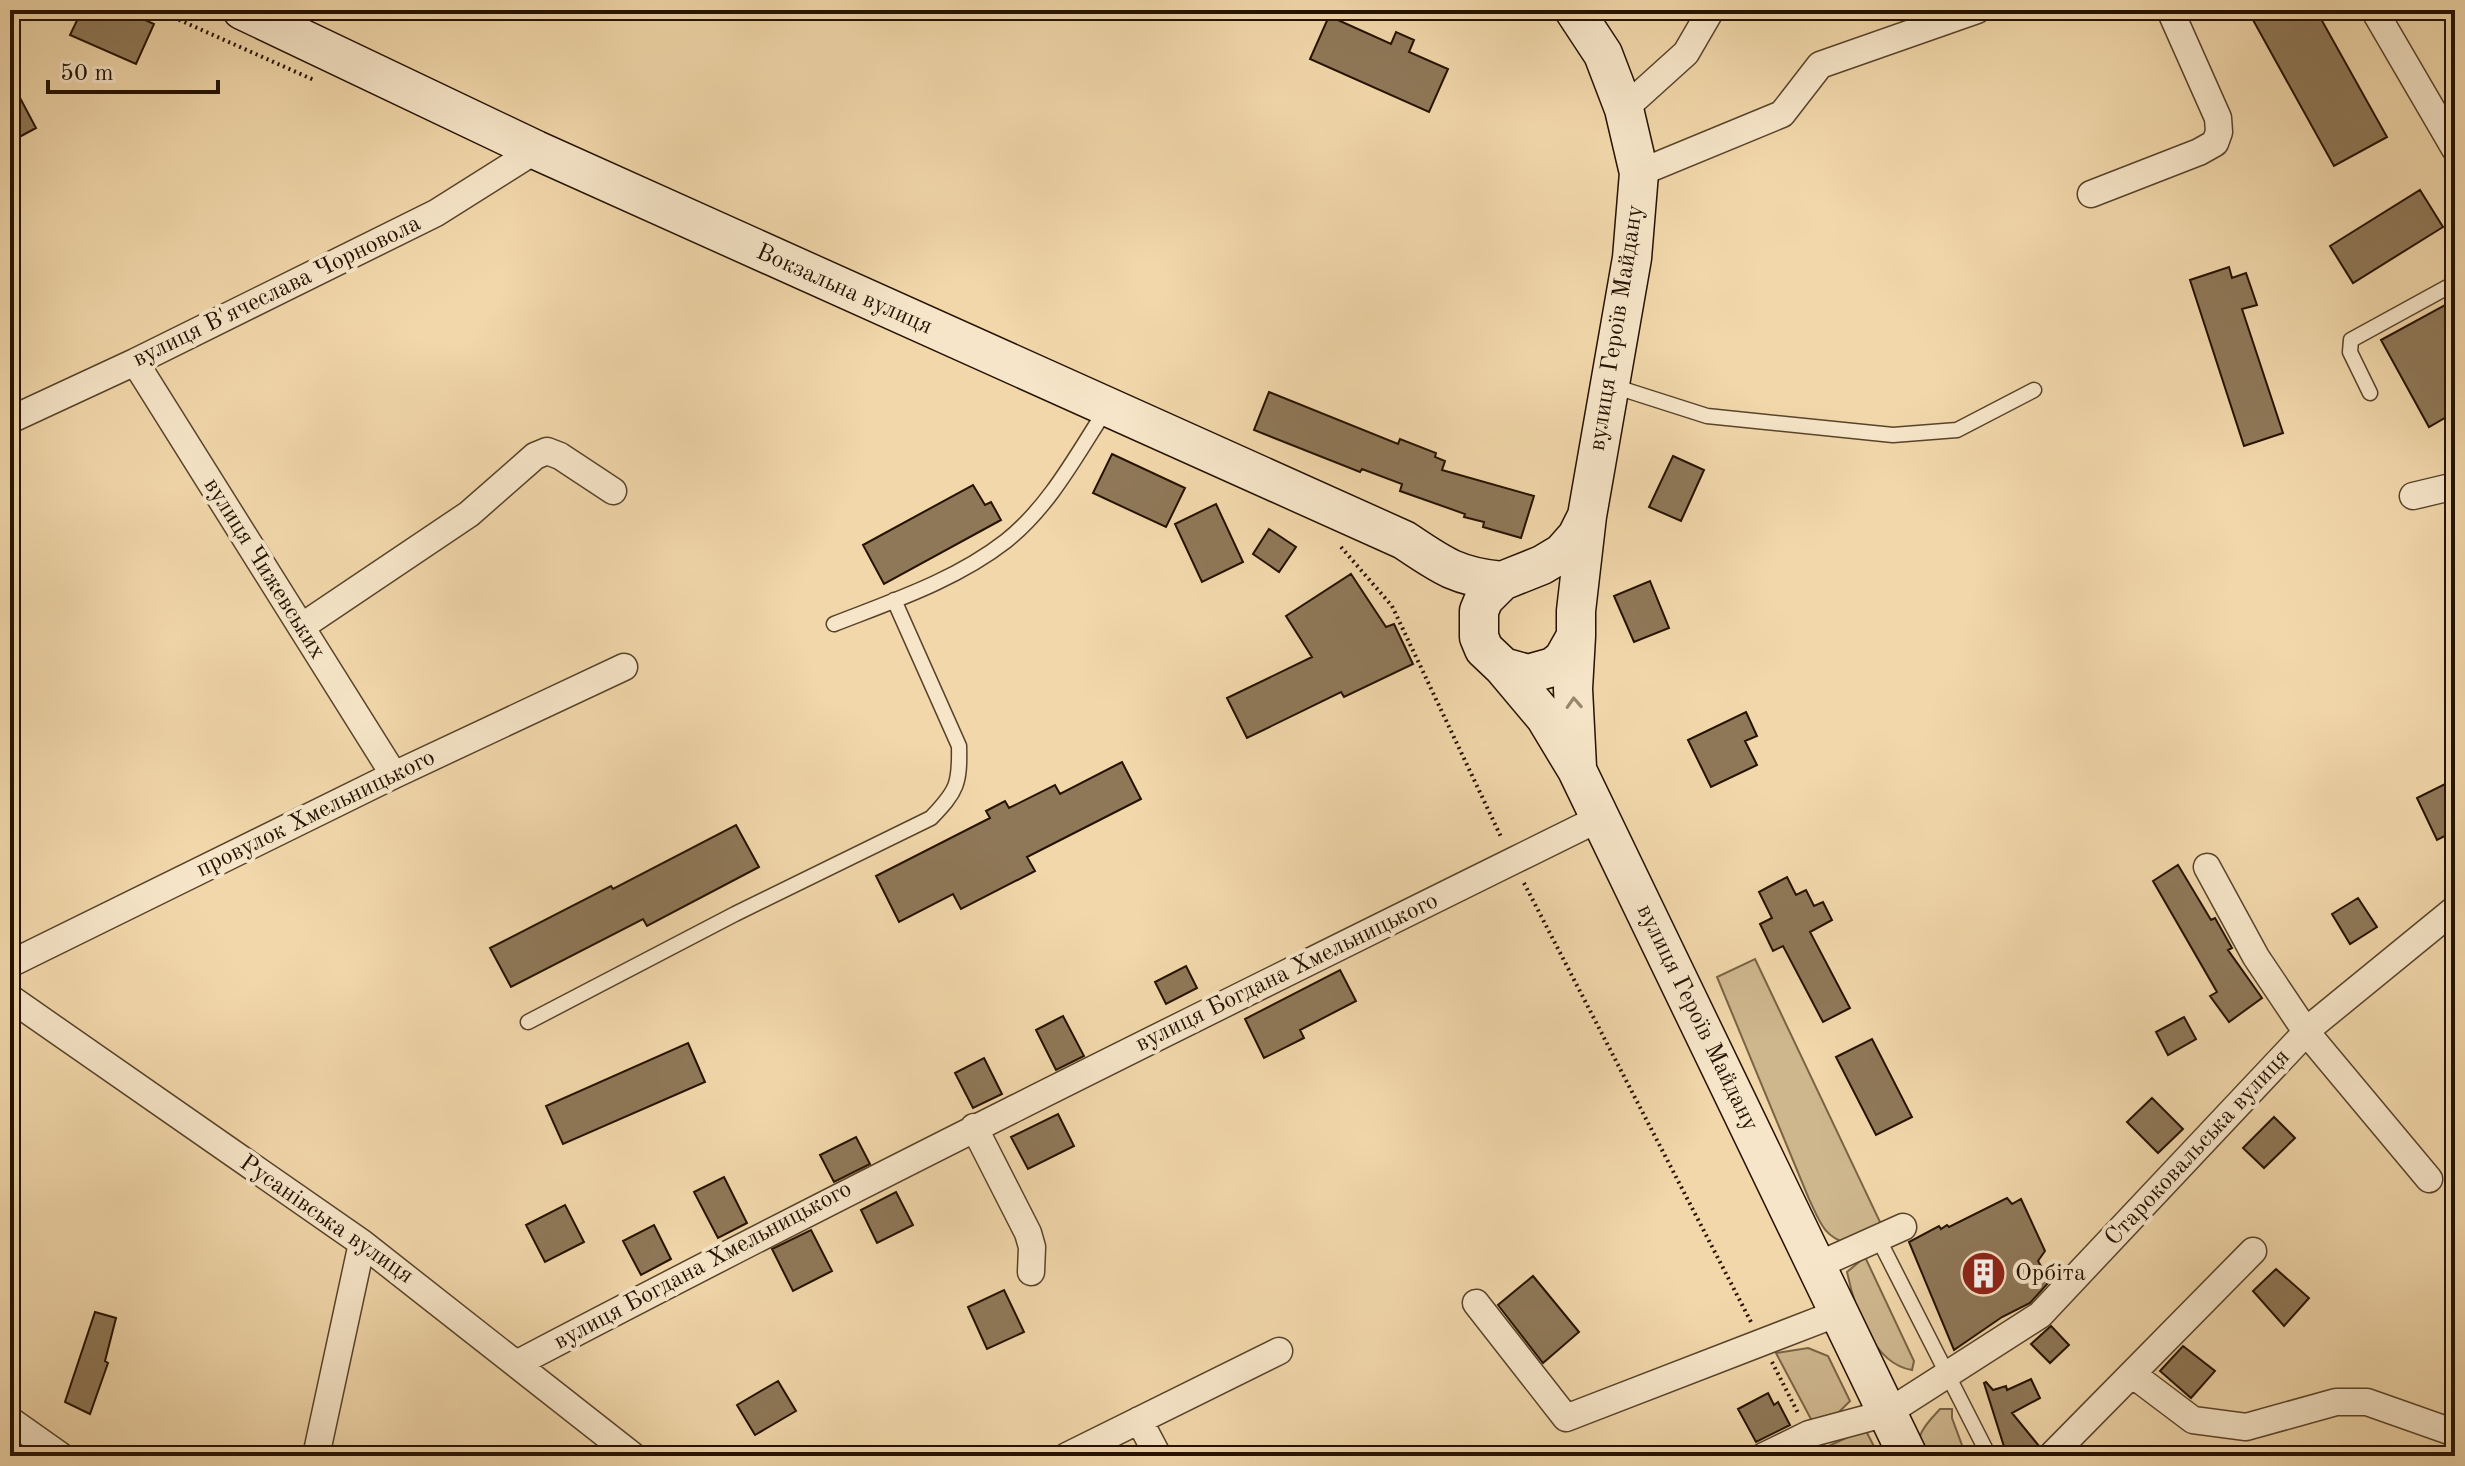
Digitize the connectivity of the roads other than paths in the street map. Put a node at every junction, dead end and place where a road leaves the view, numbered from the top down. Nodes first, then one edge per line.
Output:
1 (242, 10) edge
2 (1574, 10) edge
3 (1711, 10) edge
4 (1977, 10) edge
5 (2170, 10) edge
6 (2374, 10) edge
7 (1624, 109) junction
8 (2455, 149) edge
9 (536, 150) junction
10 (1639, 173) junction
11 (2091, 194) dead end
12 (2455, 283) edge
13 (135, 362) junction
14 (1609, 385) junction
15 (2034, 390) dead end
16 (2370, 393) dead end
17 (1107, 408) junction
18 (10, 420) edge
19 (2455, 486) edge
20 (613, 491) dead end
21 (2413, 496) dead end
22 (1587, 516) junction
23 (1446, 568) junction
24 (1508, 578) junction
25 (894, 600) junction
26 (834, 624) dead end
27 (1478, 624) junction
28 (1576, 624) junction
29 (301, 627) junction
30 (624, 667) dead end
31 (1503, 667) junction
32 (1577, 770) junction
33 (394, 775) junction
34 (1600, 818) junction
35 (2207, 867) dead end
36 (2455, 909) edge
37 (10, 964) edge
38 (10, 998) edge
39 (528, 1022) dead end
40 (2307, 1033) junction
41 (974, 1127) junction
42 (2429, 1179) dead end
43 (1903, 1227) dead end
44 (1878, 1238) junction
45 (362, 1243) junction
46 (2253, 1251) dead end
47 (1816, 1266) junction
48 (1031, 1272) dead end
49 (1476, 1303) dead end
50 (1838, 1313) junction
51 (1279, 1351) dead end
52 (518, 1363) junction
53 (1948, 1373) junction
54 (2132, 1374) junction
55 (1887, 1413) junction
56 (10, 1420) edge
57 (1139, 1420) junction
58 (2455, 1436) edge
59 (61, 1456) edge
60 (316, 1456) edge
61 (633, 1456) edge
62 (1067, 1456) edge
63 (1158, 1456) edge
64 (1764, 1456) edge
65 (1908, 1456) edge
66 (1989, 1456) edge
67 (2051, 1456) edge
68 (2444, 1456) edge

1 - 9 street, Вокзальна вулиця
2 - 7 street, вулиця Героїв Майдану
3 - 7 street
4 - 10 street
5 - 11 street
6 - 8 street
7 - 10 street, вулиця Героїв Майдану
9 - 13 street, вулиця В'ячеслава Чорновола
9 - 17 street, Вокзальна вулиця
10 - 14 street, вулиця Героїв Майдану
12 - 16 lane
13 - 18 street, вулиця В'ячеслава Чорновола
13 - 29 street, вулиця Чижевських
14 - 15 lane
14 - 22 street, вулиця Героїв Майдану
17 - 23 street, Вокзальна вулиця
17 - 25 lane
19 - 21 street
20 - 29 street
22 - 24 street, вулиця Героїв Майдану
22 - 28 street, вулиця Героїв Майдану
23 - 24 street, Вокзальна вулиця
23 - 27 street, Вокзальна вулиця
24 - 27 street
24 - 28 street
25 - 26 lane
25 - 39 lane
27 - 31 street, вулиця Героїв Майдану
28 - 31 street
32 -> 28 street, вулиця Героїв Майдану
29 - 33 street, вулиця Чижевських
30 - 33 street, провулок Хмельницького
31 - 32 street, вулиця Героїв Майдану
32 - 34 street, вулиця Героїв Майдану
33 - 37 street, провулок Хмельницького
34 - 41 street, вулиця Богдана Хмельницького
34 - 47 street, вулиця Героїв Майдану
35 - 40 street, Староковальська вулиця
36 - 40 street, Староковальська вулиця
38 - 45 street, Русанівська вулиця
40 - 42 street, Староковальська вулиця
40 - 53 street, Староковальська вулиця
41 - 48 street
41 - 52 street, вулиця Богдана Хмельницького
43 - 44 street
44 - 47 street
44 - 53 lane
45 - 52 street, Русанівська вулиця
45 - 60 street
46 - 54 street
47 - 50 street, вулиця Героїв Майдану
49 - 50 street
50 - 55 street, вулиця Героїв Майдану
51 - 57 street
52 - 61 street, Русанівська вулиця
53 - 55 street, Староковальська вулиця
53 - 66 lane
54 - 58 street
54 - 67 street
55 - 64 street, Староковальська вулиця
55 - 65 street, вулиця Героїв Майдану
56 - 59 street
57 - 62 street
57 - 63 street
58 - 68 street

